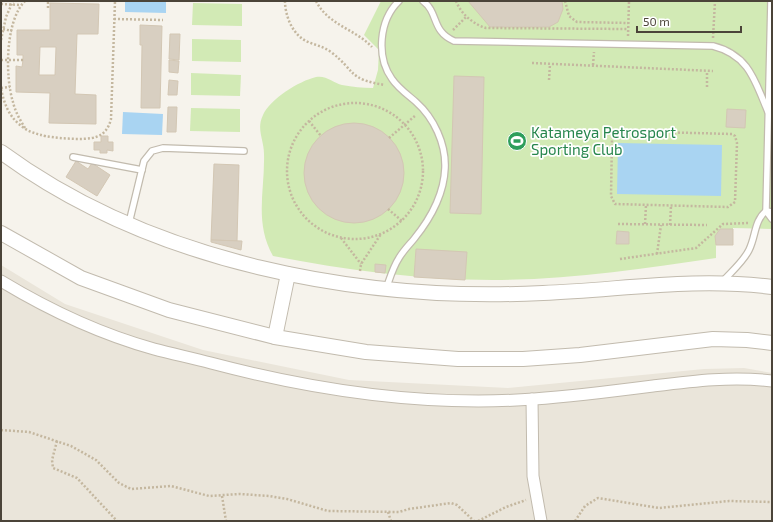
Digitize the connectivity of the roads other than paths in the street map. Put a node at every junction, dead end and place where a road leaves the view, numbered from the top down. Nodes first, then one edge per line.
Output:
1 (399, 1) edge
2 (423, 1) edge
3 (771, 1) edge
4 (768, 112) junction
5 (244, 151) dead end
6 (1, 152) edge
7 (73, 157) dead end
8 (142, 170) junction
9 (769, 211) edge
10 (772, 219) edge
11 (128, 225) junction
12 (1, 233) edge
13 (288, 274) junction
14 (1, 281) edge
15 (721, 283) junction
16 (772, 287) edge
17 (386, 289) junction
18 (275, 337) junction
19 (772, 343) edge
20 (772, 381) edge
21 (532, 399) junction
22 (541, 521) edge

1 - 17 lane
2 - 4 lane
3 - 4 lane
4 - 9 lane
5 - 8 lane
6 - 11 street
7 - 8 lane
8 - 11 lane
9 - 10 lane
9 - 15 lane
11 - 13 street
12 - 18 street
13 - 17 street
13 - 18 street
14 - 21 street
15 - 16 street
15 - 17 street
18 - 19 street
20 - 21 street
21 - 22 street

